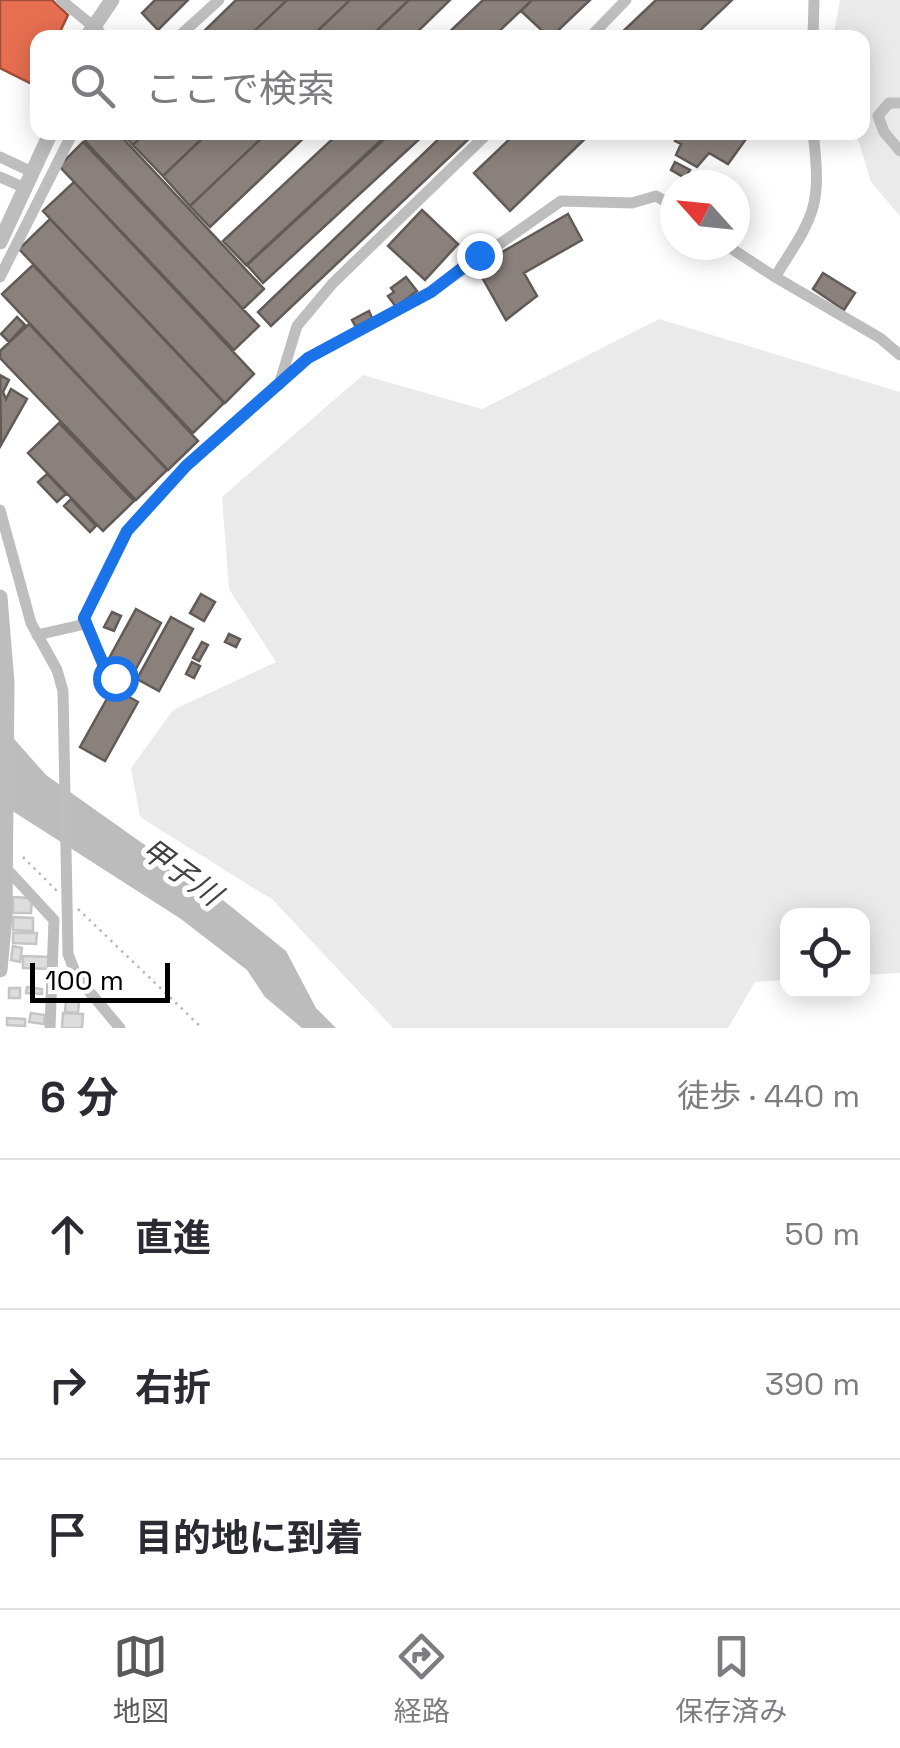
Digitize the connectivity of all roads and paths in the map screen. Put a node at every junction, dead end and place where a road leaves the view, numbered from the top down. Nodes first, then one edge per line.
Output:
1 (61, 0) edge
2 (112, 0) edge
3 (122, 0) edge
4 (218, 0) edge
5 (626, 0) edge
6 (814, 0) edge
7 (89, 30) edge
8 (95, 30) edge
9 (96, 30) edge
10 (186, 30) edge
11 (596, 30) edge
12 (813, 30) edge
13 (900, 103) edge
14 (38, 140) edge
15 (46, 140) edge
16 (69, 140) edge
17 (482, 140) edge
18 (814, 140) edge
19 (900, 151) edge
20 (0, 157) edge
21 (28, 170) junction
22 (0, 176) edge
23 (20, 186) junction
24 (660, 198) edge
25 (0, 219) edge
26 (0, 242) edge
27 (749, 260) edge
28 (0, 277) edge
29 (775, 277) junction
30 (900, 355) edge
31 (279, 385) junction
32 (0, 510) edge
33 (0, 597) edge
34 (84, 618) junction
35 (38, 635) junction
36 (131, 685) dead end
37 (23, 857) dead end
38 (3, 863) edge
39 (62, 895) dead end
40 (74, 905) dead end
41 (0, 970) edge
42 (50, 1028) edge
43 (120, 1028) edge
44 (202, 1028) edge

1 - 7 street
2 - 8 highway
3 - 9 highway
4 - 10 street
5 - 11 street
6 - 12 street
13 - 19 street
14 - 21 highway
15 - 21 highway
16 - 28 street
17 - 31 street
18 - 29 street
20 - 21 street
21 - 23 highway
22 - 23 street
23 - 25 highway
23 - 26 highway
24 - 31 street
27 - 29 street
29 - 30 street
31 - 34 street
32 - 35 street
33 - 38 highway
34 - 35 street
34 - 36 street
35 - 43 street
37 - 39 path
38 - 41 highway
38 - 42 street
40 - 44 path

